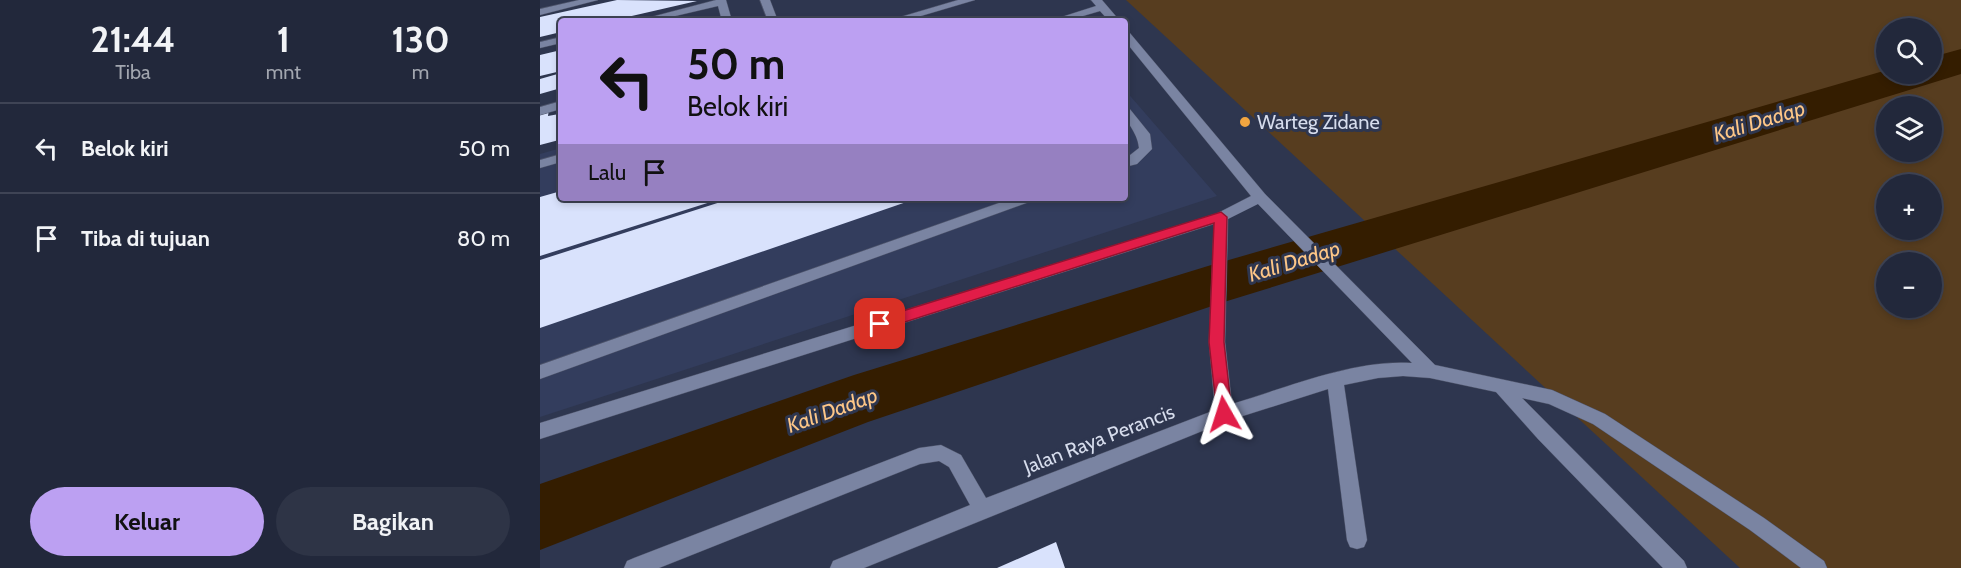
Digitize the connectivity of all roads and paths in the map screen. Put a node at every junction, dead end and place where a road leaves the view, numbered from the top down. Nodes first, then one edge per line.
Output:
1 (554, 0) edge
2 (593, 0) edge
3 (765, 0) edge
4 (970, 0) edge
5 (722, 1) edge
6 (540, 3) edge
7 (1099, 3) edge
8 (540, 12) edge
9 (653, 18) edge
10 (726, 18) edge
11 (772, 18) edge
12 (902, 18) edge
13 (1062, 18) edge
14 (1112, 18) edge
15 (1128, 38) edge
16 (558, 41) edge
17 (540, 45) edge
18 (558, 106) edge
19 (540, 111) edge
20 (1128, 115) edge
21 (558, 159) edge
22 (1128, 162) edge
23 (540, 164) edge
24 (1260, 197) junction
25 (1019, 201) edge
26 (1221, 217) junction
27 (1430, 371) junction
28 (540, 372) edge
29 (1335, 380) junction
30 (1499, 384) junction
31 (1224, 414) junction
32 (540, 431) edge
33 (982, 509) junction
34 (1357, 540) dead end
35 (634, 568) edge
36 (840, 568) edge
37 (1677, 568) edge
38 (1817, 568) edge

1 - 6 street
2 - 8 street
3 - 11 street
4 - 12 street
5 - 9 street
5 - 10 street
7 - 13 street
7 - 14 street
15 - 24 street
16 - 17 street
18 - 19 street
20 - 22 street
21 - 23 street
24 - 26 street
24 - 27 street
25 - 28 street
26 - 31 street
26 - 32 street
27 - 29 street, Jalan Raya Perancis
27 - 30 street, Jalan Raya Perancis
29 - 31 street, Jalan Raya Perancis
29 - 34 street
30 - 37 street
30 - 38 street, Jalan Raya Perancis
31 - 33 street, Jalan Raya Perancis
33 - 35 street
33 - 36 street, Jalan Raya Perancis

